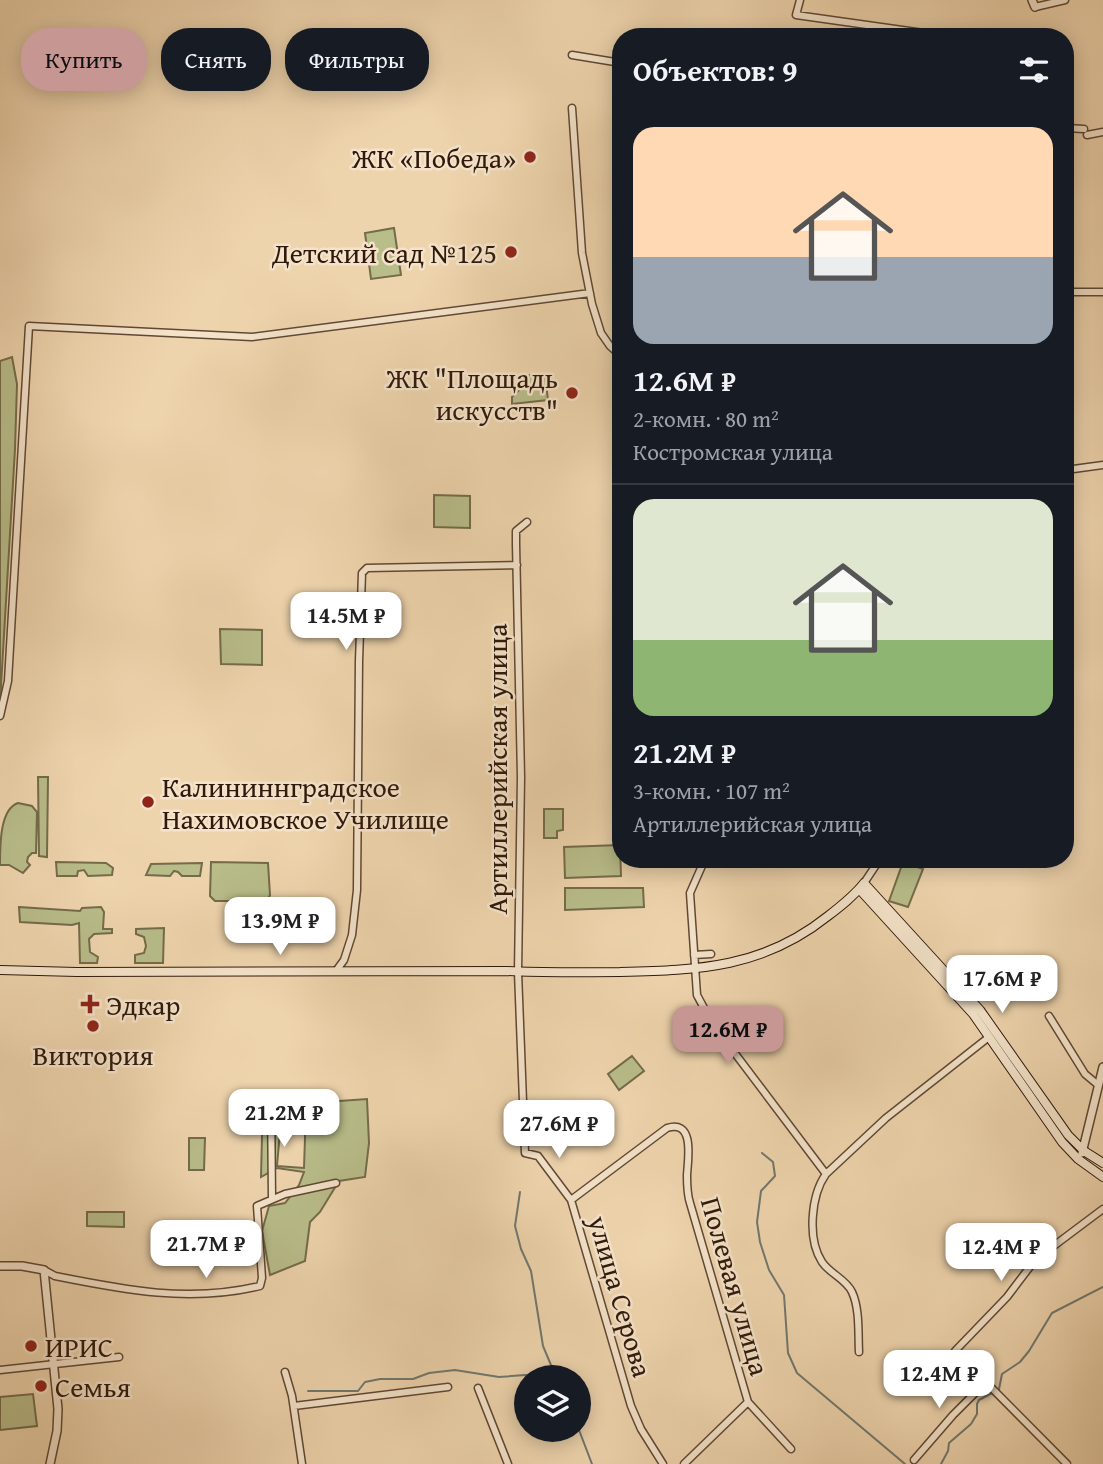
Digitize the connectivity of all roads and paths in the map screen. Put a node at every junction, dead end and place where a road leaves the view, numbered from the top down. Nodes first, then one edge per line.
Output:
1 (800, 0) edge
2 (1065, 0) edge
3 (1033, 4) edge
4 (888, 28) edge
5 (572, 55) dead end
6 (612, 62) edge
7 (572, 108) dead end
8 (1074, 130) edge
9 (1103, 132) edge
10 (1074, 292) edge
11 (1103, 292) edge
12 (590, 293) junction
13 (612, 348) edge
14 (1103, 465) edge
15 (1074, 469) edge
16 (527, 522) dead end
17 (517, 565) junction
18 (0, 716) edge
19 (701, 868) edge
20 (874, 868) edge
21 (862, 886) junction
22 (711, 954) dead end
23 (694, 955) junction
24 (694, 969) junction
25 (0, 970) edge
26 (336, 971) junction
27 (518, 972) junction
28 (1048, 1016) dead end
29 (989, 1037) junction
30 (1103, 1067) edge
31 (1097, 1084) junction
32 (271, 1099) dead end
33 (1084, 1151) junction
34 (525, 1153) joint
35 (1078, 1159) junction
36 (1103, 1163) edge
37 (825, 1174) junction
38 (1103, 1177) edge
39 (336, 1183) dead end
40 (272, 1199) junction
41 (571, 1200) junction
42 (1103, 1209) edge
43 (0, 1266) edge
44 (44, 1270) junction
45 (859, 1352) dead end
46 (119, 1357) dead end
47 (53, 1366) junction
48 (0, 1370) edge
49 (285, 1372) dead end
50 (986, 1381) junction
51 (448, 1387) dead end
52 (478, 1388) dead end
53 (748, 1402) junction
54 (293, 1406) junction
55 (791, 1449) dead end
56 (914, 1460) dead end
57 (50, 1464) edge
58 (302, 1464) edge
59 (508, 1464) edge
60 (663, 1464) edge
61 (684, 1464) edge
62 (1067, 1464) edge

1 - 4 street
2 - 3 street
5 - 6 street
7 - 12 street
8 - 9 street
10 - 11 street
12 - 13 street
12 - 18 street
14 - 15 street
16 - 17 street, Артиллерийская улица
17 - 26 street
17 - 27 street, Артиллерийская улица
19 - 23 street
20 - 21 street
21 - 24 main road
21 - 29 main road
21 - 33 main road
22 - 23 street
23 - 24 street
24 - 27 main road
24 - 37 street
25 - 26 main road
26 - 27 main road
27 - 34 street, Артиллерийская улица
28 - 31 street
29 - 35 main road
29 - 37 street
30 - 31 street
31 - 33 street
32 - 40 street
33 - 35 street
33 - 36 main road
34 - 41 street, улица Серова
35 - 38 main road
37 - 45 street
39 - 40 street
40 - 44 street
41 - 53 street, Полевая улица
41 - 60 street, улица Серова
42 - 50 street
43 - 44 street
44 - 47 street
46 - 47 street
47 - 48 street
47 - 57 street
49 - 54 street
50 - 56 street
50 - 62 street
51 - 54 street
52 - 59 street
53 - 55 street, Полевая улица
53 - 61 street
54 - 58 street

